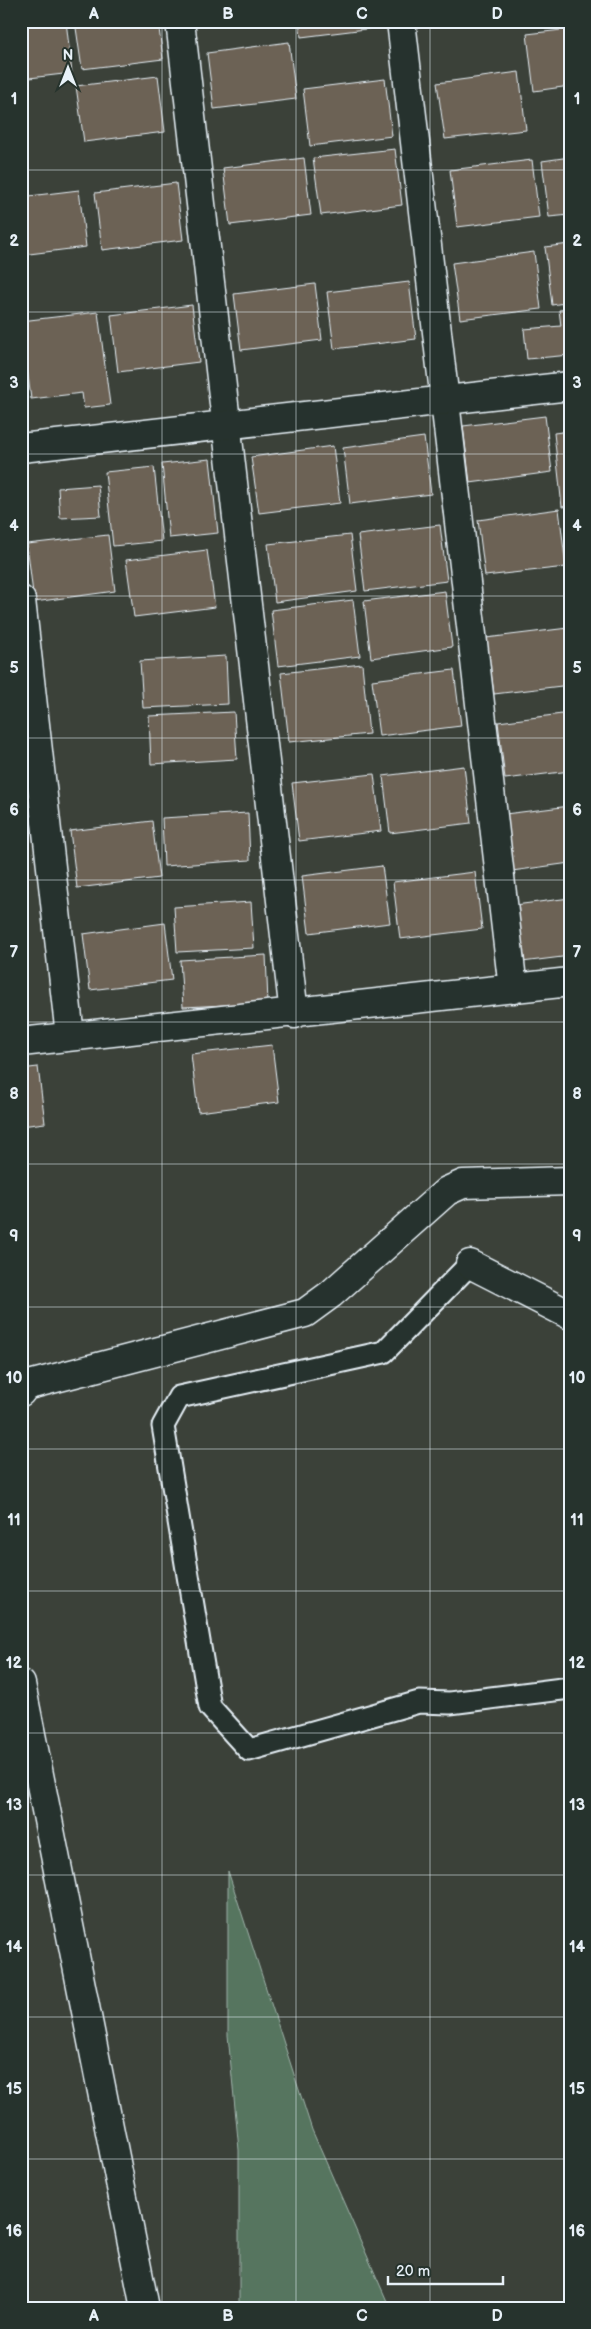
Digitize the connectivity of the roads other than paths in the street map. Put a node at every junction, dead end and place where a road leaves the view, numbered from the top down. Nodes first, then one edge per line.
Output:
1 (180, 21) edge
2 (401, 21) edge
3 (570, 386) edge
4 (446, 401) junction
5 (224, 424) junction
6 (21, 448) edge
7 (21, 600) edge
8 (570, 982) edge
9 (513, 989) junction
10 (294, 1014) junction
11 (70, 1036) junction
12 (21, 1042) edge
13 (570, 1181) edge
14 (470, 1264) joint
15 (570, 1315) edge
16 (21, 1392) edge
17 (21, 1684) edge
18 (570, 1688) edge
19 (30, 1785) edge
20 (146, 2308) edge

1 - 5 street
2 - 4 street
3 - 4 street
4 - 5 street
4 - 9 street
5 - 6 street
5 - 10 street
7 - 11 street
8 - 9 street
9 - 10 street
10 - 11 street
11 - 12 street
13 - 16 street
14 - 15 street
14 - 18 lane
17 - 19 street
19 - 20 street

